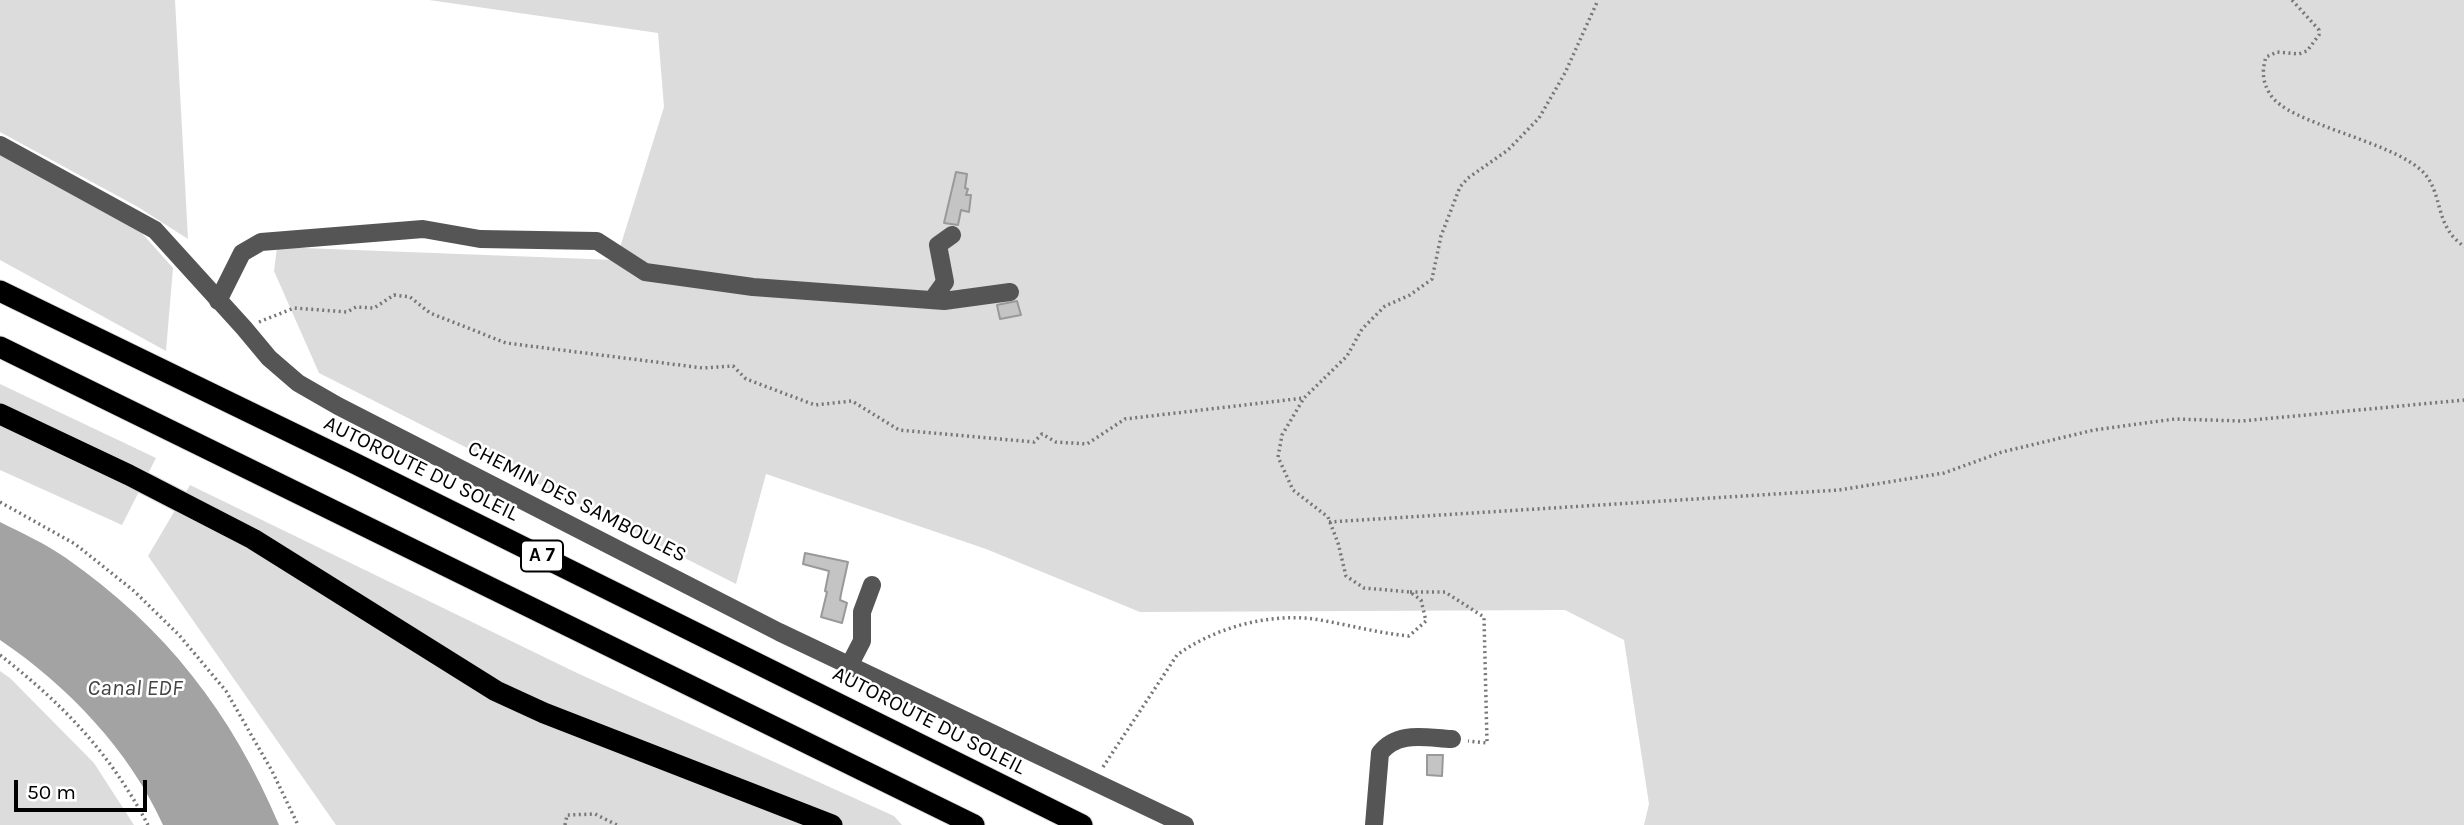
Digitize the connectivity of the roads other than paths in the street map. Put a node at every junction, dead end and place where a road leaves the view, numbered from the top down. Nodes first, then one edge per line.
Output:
1 (0, 145) edge
2 (952, 235) dead end
3 (0, 291) edge
4 (1010, 292) dead end
5 (932, 300) junction
6 (218, 301) junction
7 (0, 347) edge
8 (0, 414) edge
9 (872, 586) dead end
10 (849, 666) junction
11 (1452, 739) road end
12 (832, 825) edge
13 (974, 825) edge
14 (1082, 825) edge
15 (1185, 825) edge
16 (1374, 825) edge

1 - 6 street, CHEMIN DES SAMBOULES
2 - 5 street
3 - 14 highway, AUTOROUTE DU SOLEIL / A 7
4 - 5 street
5 - 6 street
6 - 10 street, CHEMIN DES SAMBOULES
7 - 13 highway, A 7
8 - 12 highway
9 - 10 street
10 - 15 street, CHEMIN DES SAMBOULES
11 - 16 street

